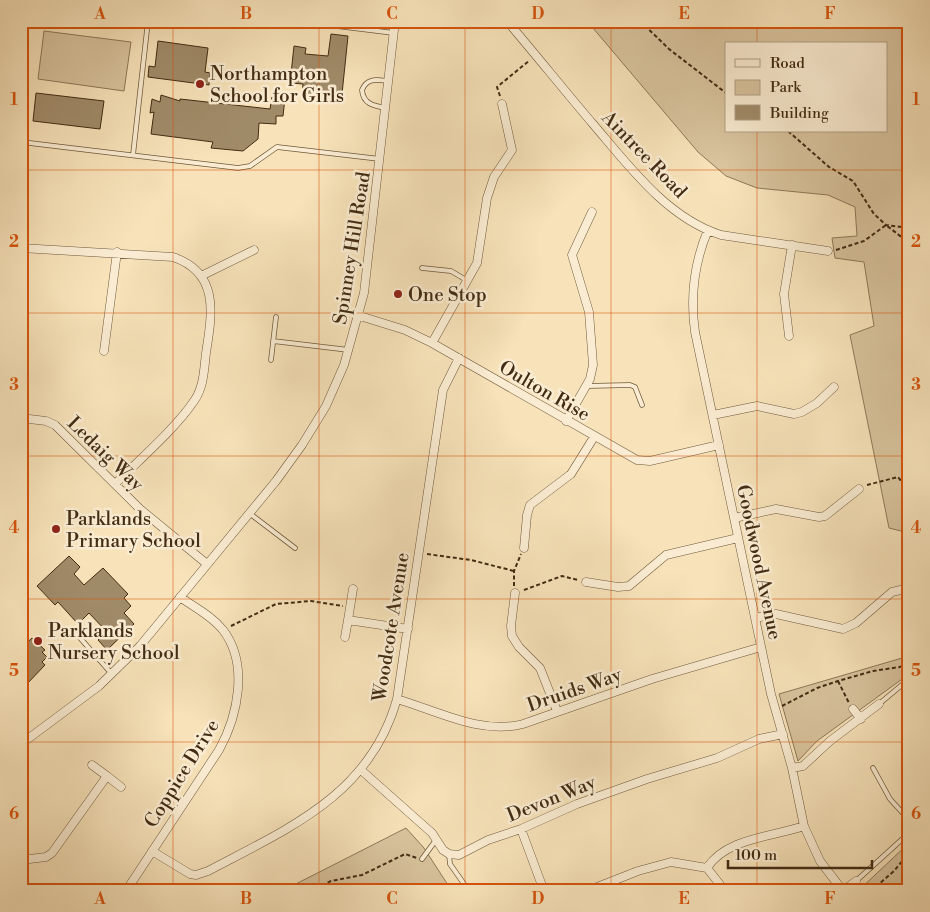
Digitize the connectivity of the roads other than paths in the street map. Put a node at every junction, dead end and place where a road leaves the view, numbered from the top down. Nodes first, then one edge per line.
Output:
1 (148, 21) edge
2 (296, 21) edge
3 (395, 21) edge
4 (507, 21) edge
5 (394, 33) junction
6 (389, 81) junction
7 (502, 104) road end
8 (386, 108) junction
9 (21, 142) edge
10 (133, 155) junction
11 (381, 159) junction
12 (592, 212) dead end
13 (708, 230) junction
14 (792, 246) junction
15 (21, 248) edge
16 (254, 250) dead end
17 (828, 251) road end
18 (117, 252) junction
19 (422, 268) dead end
20 (201, 276) junction
21 (468, 281) junction
22 (360, 316) junction
23 (276, 317) dead end
24 (790, 336) dead end
25 (273, 341) junction
26 (432, 343) junction
27 (350, 350) junction
28 (104, 352) dead end
29 (459, 358) junction
30 (270, 360) dead end
31 (587, 386) junction
32 (834, 388) dead end
33 (642, 405) dead end
34 (713, 415) junction
35 (21, 418) edge
36 (566, 421) junction
37 (594, 437) junction
38 (719, 445) junction
39 (115, 484) junction
40 (859, 489) road end
41 (249, 513) junction
42 (734, 518) junction
43 (738, 538) junction
44 (295, 548) dead end
45 (524, 548) road end
46 (207, 564) junction
47 (586, 582) road end
48 (909, 588) edge
49 (353, 589) dead end
50 (515, 593) road end
51 (180, 597) junction
52 (755, 618) junction
53 (348, 620) junction
54 (408, 629) junction
55 (73, 630) dead end
56 (345, 636) dead end
57 (761, 647) junction
58 (112, 674) junction
59 (909, 679) edge
60 (397, 699) junction
61 (879, 704) joint
62 (853, 709) road end
63 (557, 711) junction
64 (860, 719) junction
65 (782, 734) junction
66 (21, 744) edge
67 (92, 765) dead end
68 (792, 768) junction
69 (873, 768) dead end
70 (361, 770) junction
71 (107, 776) junction
72 (122, 787) dead end
73 (909, 820) edge
74 (804, 826) junction
75 (521, 829) junction
76 (909, 832) edge
77 (436, 840) junction
78 (152, 851) junction
79 (449, 854) junction
80 (422, 859) road end
81 (21, 860) edge
82 (707, 868) junction
83 (856, 881) joint
84 (126, 891) edge
85 (469, 891) edge
86 (544, 891) edge
87 (587, 891) edge
88 (725, 891) edge
89 (843, 891) edge

1 - 10 lane
2 - 5 lane
3 - 5 street, Spinney Hill Road
4 - 13 street, Aintree Road
5 - 6 street, Spinney Hill Road
6 - 8 street, Spinney Hill Road
6 - 8 lane
7 - 21 street
8 - 11 street, Spinney Hill Road
9 - 10 lane
10 - 11 lane
11 - 22 street, Spinney Hill Road
12 - 31 street
13 - 14 street, Aintree Road
13 - 34 street, Goodwood Avenue
14 - 17 street, Aintree Road
14 - 24 street
15 - 18 street
16 - 20 street
18 - 20 street
18 - 28 street
19 - 21 lane
20 - 39 street
21 - 26 street
22 - 26 street, Oulton Rise
22 - 27 street, Spinney Hill Road
23 - 25 lane
25 - 27 lane
25 - 30 lane
26 - 29 street, Oulton Rise
27 - 41 street, Spinney Hill Road
29 - 36 street, Oulton Rise
29 - 54 street, Woodcote Avenue
31 - 33 lane
31 - 36 street
32 - 34 street
34 - 38 street, Goodwood Avenue
35 - 39 street, Ledaig Way
36 - 37 street, Oulton Rise
37 - 38 street, Oulton Rise
37 - 45 street
38 - 42 street, Goodwood Avenue
39 - 46 street, Ledaig Way
40 - 42 street
41 - 44 lane
41 - 46 street, Spinney Hill Road
42 - 43 street, Goodwood Avenue
43 - 47 street
43 - 52 street, Goodwood Avenue
46 - 51 street, Spinney Hill Road
48 - 52 street
49 - 53 street
50 - 63 street
51 - 58 street, Spinney Hill Road
51 - 78 street, Coppice Drive
52 - 57 street, Goodwood Avenue
53 - 54 street
53 - 56 street
54 - 60 street, Woodcote Avenue
55 - 58 lane
57 - 63 street, Druids Way
57 - 65 street, Goodwood Avenue
58 - 66 street, Spinney Hill Road
59 - 61 lane
60 - 63 street, Druids Way
60 - 70 street, Woodcote Avenue
61 - 64 street
62 - 64 street
64 - 68 street
65 - 68 street, Goodwood Avenue
65 - 75 street, Devon Way
67 - 71 street
68 - 74 street, Goodwood Avenue
69 - 73 lane
70 - 77 street
70 - 78 street, Woodcote Avenue
71 - 72 street
71 - 81 street
74 - 82 street
74 - 89 street, Goodwood Avenue
75 - 79 street, Devon Way
75 - 86 street
76 - 83 lane
77 - 79 street
77 - 80 lane
78 - 84 street, Coppice Drive
79 - 85 lane
82 - 87 street
82 - 88 street
83 - 89 street, Goodwood Avenue

